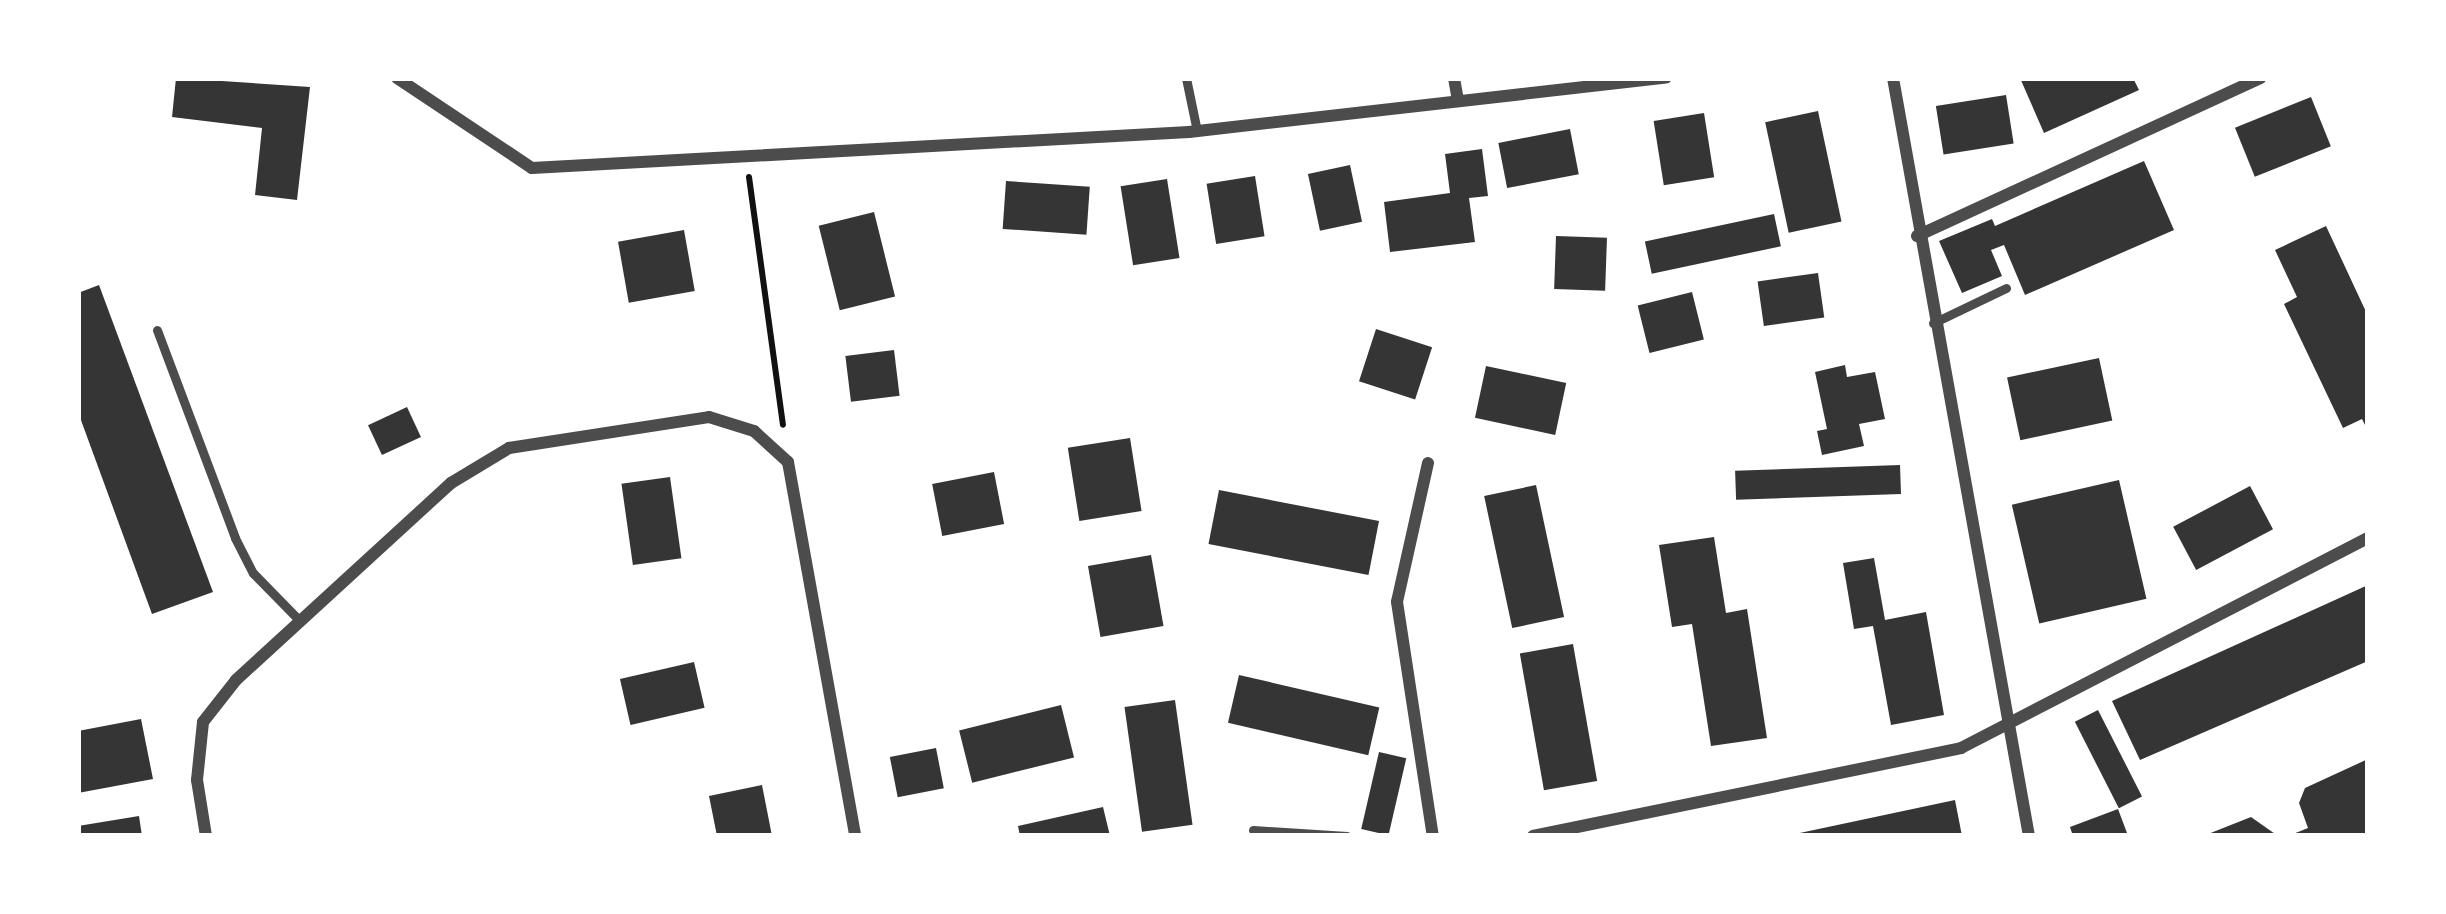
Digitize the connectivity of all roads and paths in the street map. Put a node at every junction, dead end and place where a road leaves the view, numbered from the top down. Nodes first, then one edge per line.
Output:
1 (397, 78) edge
2 (1186, 78) edge
3 (1454, 78) edge
4 (1666, 78) edge
5 (1893, 78) edge
6 (2260, 78) edge
7 (1583, 83) edge
8 (1457, 101) junction
9 (1197, 131) junction
10 (746, 155) junction
11 (1917, 236) junction
12 (2006, 289) dead end
13 (1933, 323) junction
14 (157, 330) dead end
15 (788, 462) junction
16 (1428, 463) dead end
17 (2368, 538) edge
18 (300, 621) junction
19 (2006, 724) junction
20 (1253, 830) dead end
21 (206, 836) edge
22 (855, 836) edge
23 (1347, 836) edge
24 (1433, 836) edge
25 (1533, 836) edge
26 (2029, 836) edge

1 - 10 street
2 - 9 lane
3 - 8 street
4 - 7 street
5 - 11 street
6 - 11 street
7 - 8 street
8 - 9 street
9 - 10 street
10 - 15 path
11 - 13 street
12 - 13 lane
13 - 19 street
14 - 18 lane
15 - 18 street
15 - 22 street
16 - 24 street
17 - 19 street
18 - 21 street
19 - 25 street
19 - 26 street
20 - 23 lane

